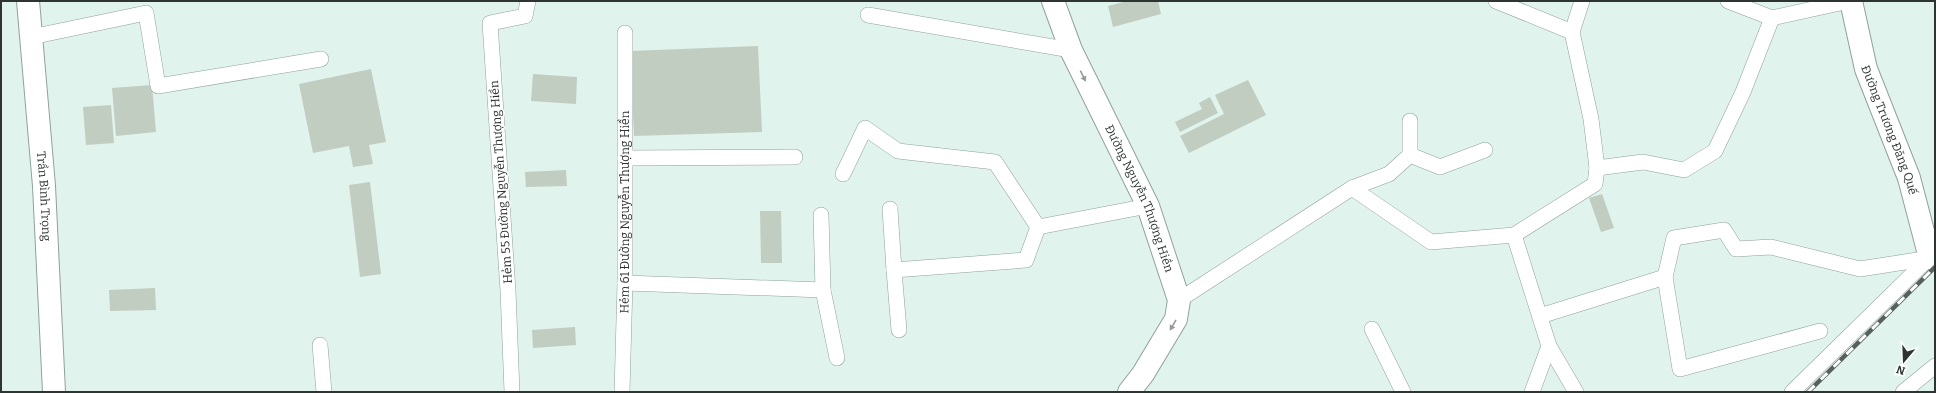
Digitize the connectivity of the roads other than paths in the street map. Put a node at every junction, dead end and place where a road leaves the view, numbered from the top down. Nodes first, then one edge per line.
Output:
1 (28, 1) edge
2 (528, 1) edge
3 (1053, 1) edge
4 (1496, 1) edge
5 (1582, 1) edge
6 (1728, 1) edge
7 (1850, 1) edge
8 (868, 15) dead end
9 (1772, 18) junction
10 (1572, 32) junction
11 (625, 33) dead end
12 (31, 37) junction
13 (1071, 50) junction
14 (321, 59) dead end
15 (1410, 120) dead end
16 (1485, 150) dead end
17 (1410, 155) junction
18 (795, 157) dead end
19 (625, 158) junction
20 (1596, 168) junction
21 (843, 174) dead end
22 (1352, 188) junction
23 (1148, 206) junction
24 (890, 208) dead end
25 (821, 215) dead end
26 (1038, 228) junction
27 (1514, 235) junction
28 (1932, 256) edge
29 (894, 270) junction
30 (1665, 277) junction
31 (625, 283) junction
32 (823, 290) junction
33 (1179, 300) junction
34 (1540, 316) junction
35 (1372, 329) dead end
36 (898, 330) dead end
37 (1820, 331) dead end
38 (320, 345) dead end
39 (1549, 346) junction
40 (837, 358) dead end
41 (1935, 366) edge
42 (54, 392) edge
43 (324, 392) edge
44 (512, 392) edge
45 (622, 392) edge
46 (1129, 392) edge
47 (1403, 392) edge
48 (1532, 392) edge
49 (1576, 392) edge
50 (1792, 392) edge
51 (1904, 392) edge

1 - 12 street, Trần Bình Trọng
2 - 44 lane, Hẻm 55 Đường Nguyễn Thượng Hiền
3 - 13 street, Đường Nguyễn Thượng Hiền
4 - 10 lane
5 - 10 lane
6 - 9 lane
7 - 9 lane
7 - 28 street, Đường Trương Đăng Quế
8 - 13 lane
9 - 20 lane
10 - 20 lane
11 - 19 lane, Hẻm 61 Đường Nguyễn Thượng Hiền
12 - 14 lane
12 - 42 street, Trần Bình Trọng
13 -> 23 street, Đường Nguyễn Thượng Hiền
15 - 17 lane
16 - 17 lane
17 - 22 lane
18 - 19 lane
19 - 31 lane, Hẻm 61 Đường Nguyễn Thượng Hiền
20 - 27 lane
21 - 26 lane
22 - 27 lane
22 - 33 lane
23 - 26 lane
23 - 33 street, Đường Nguyễn Thượng Hiền
24 - 29 lane
25 - 32 lane
26 - 29 lane
27 - 34 lane
28 - 30 lane
28 - 50 lane
29 - 36 lane
30 - 34 lane
30 - 37 lane
31 - 32 lane
31 - 45 lane, Hẻm 61 Đường Nguyễn Thượng Hiền
32 - 40 lane
33 -> 46 street, Đường Nguyễn Thượng Hiền
34 - 39 lane
35 - 47 lane
38 - 43 lane
39 - 48 lane
39 - 49 lane
41 - 51 lane

